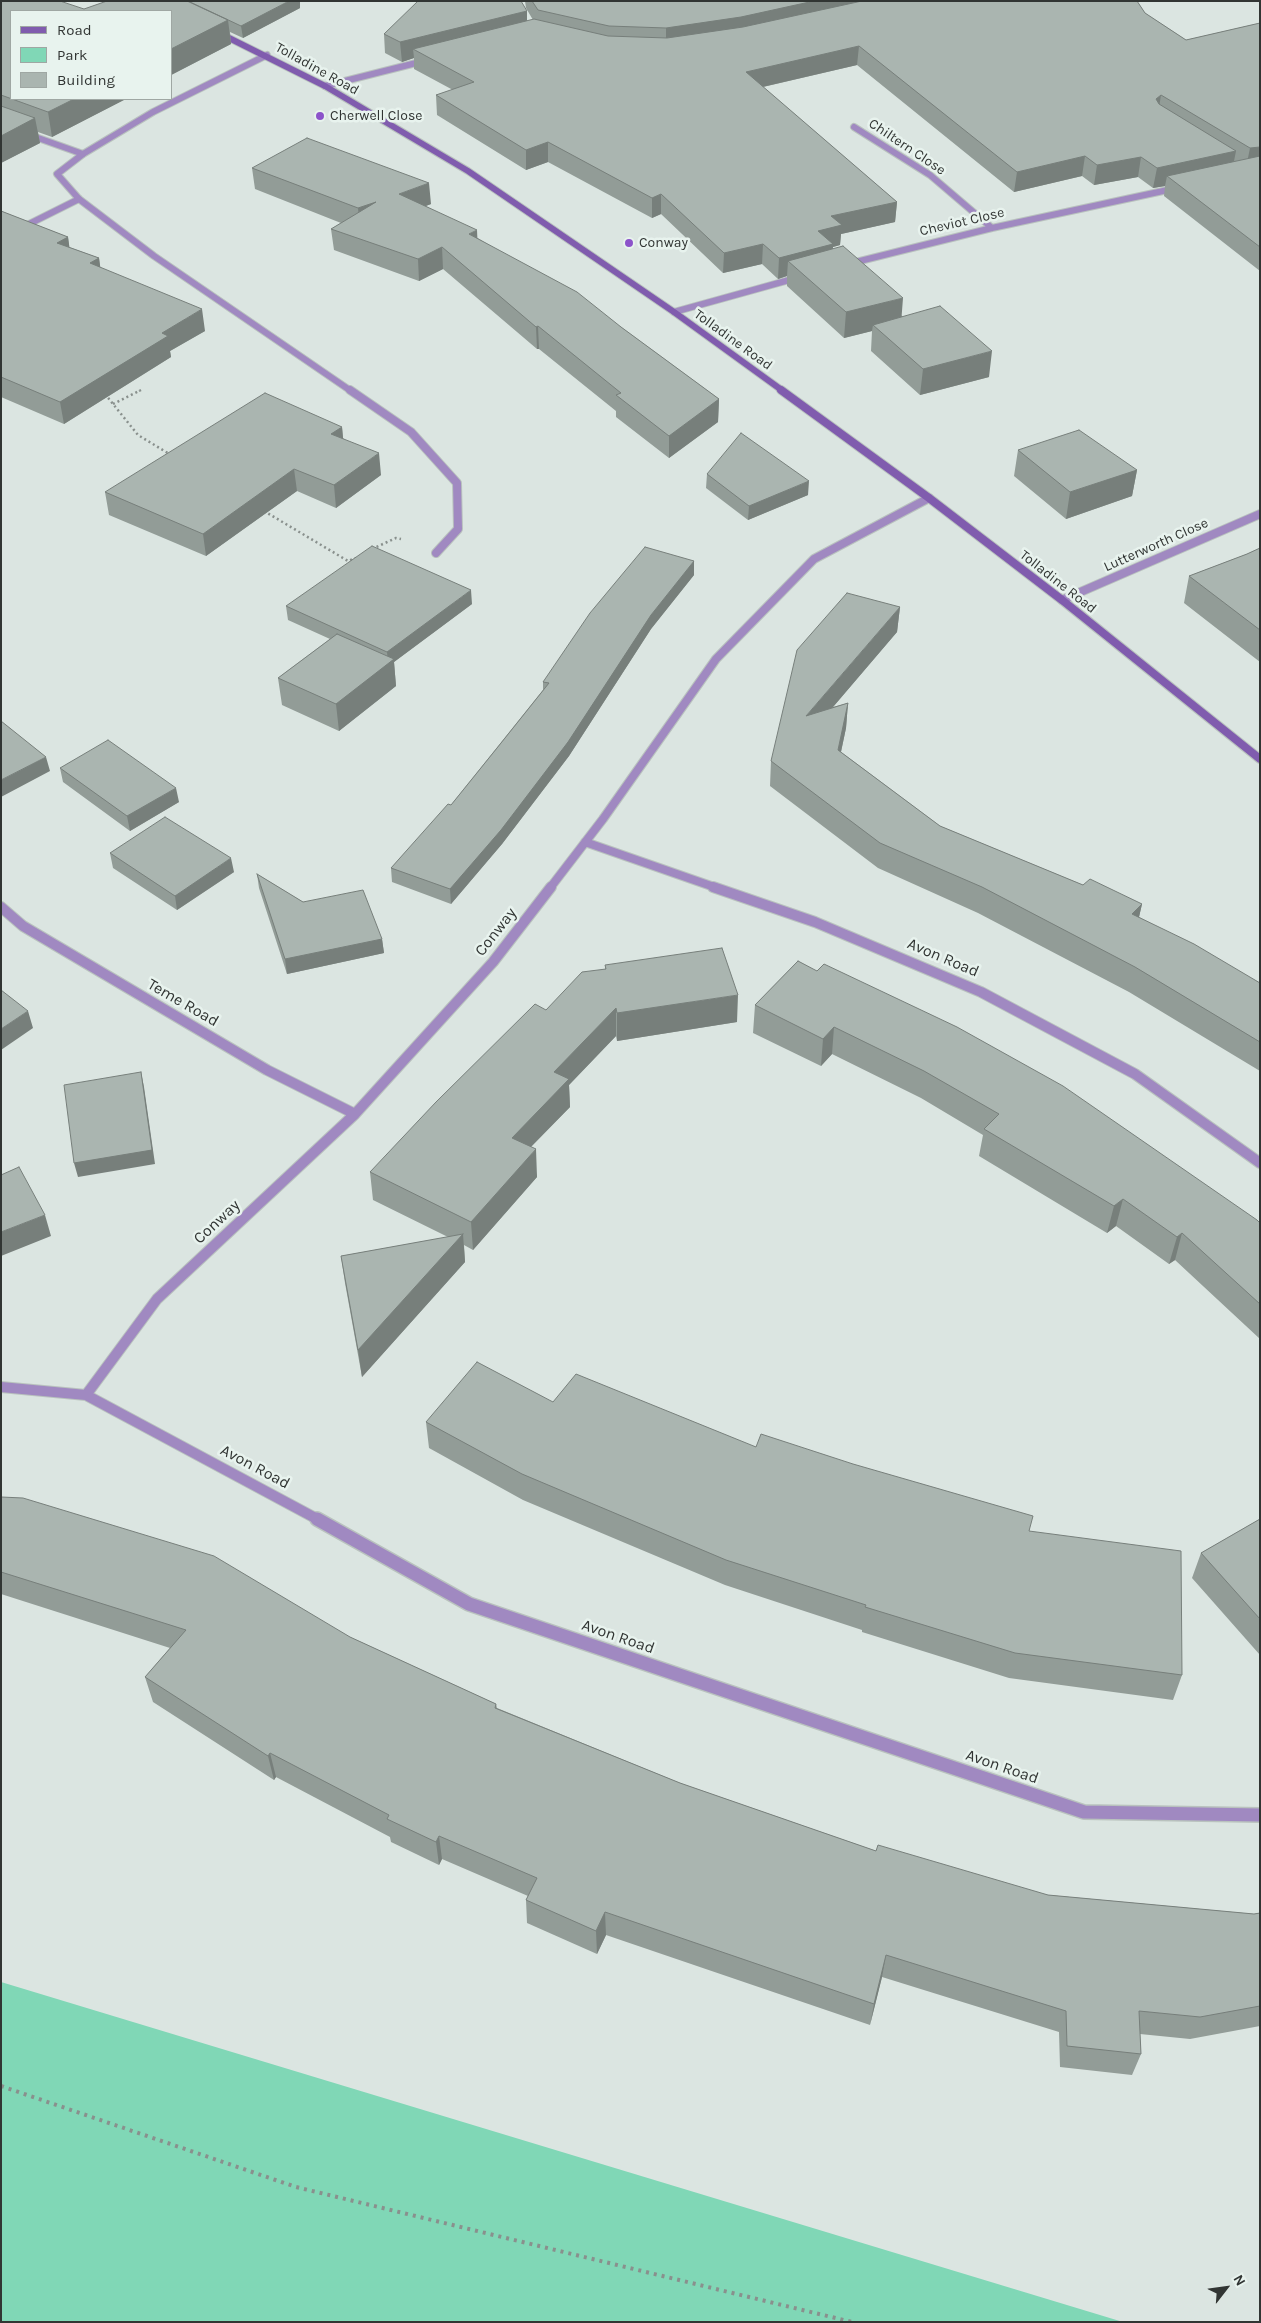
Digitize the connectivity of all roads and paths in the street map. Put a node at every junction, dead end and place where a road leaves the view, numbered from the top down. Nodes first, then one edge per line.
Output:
1 (214, 30) edge
2 (267, 55) junction
3 (440, 57) edge
4 (325, 86) junction
5 (854, 127) dead end
6 (19, 131) edge
7 (83, 154) junction
8 (1184, 187) edge
9 (79, 199) junction
10 (1, 220) edge
11 (992, 228) junction
12 (837, 268) edge
13 (808, 275) edge
14 (674, 312) junction
15 (100, 388) edge
16 (141, 390) dead end
17 (113, 404) junction
18 (171, 455) edge
19 (929, 498) junction
20 (264, 511) edge
21 (1260, 514) edge
22 (364, 553) edge
23 (436, 553) joint
24 (356, 557) edge
25 (1062, 600) junction
26 (1260, 759) edge
27 (585, 842) junction
28 (1, 907) edge
29 (355, 1114) junction
30 (1260, 1164) edge
31 (1, 1387) edge
32 (86, 1396) junction
33 (1260, 1815) edge
34 (1, 2086) edge
35 (852, 2322) edge

1 - 2 main road, Tolladine Road
2 - 4 main road, Tolladine Road
2 - 7 street
3 - 4 street
4 - 14 main road, Tolladine Road
5 - 11 street, Chiltern Close
6 - 7 street
7 - 9 street
8 - 11 street, Cheviot Close
9 - 10 street
9 - 23 street
11 - 12 street, Cheviot Close
13 - 14 street
14 - 19 main road, Tolladine Road
15 - 17 path
16 - 17 path
17 - 18 path
19 - 25 main road, Tolladine Road
19 - 27 street, Conway
20 - 24 path
21 - 25 street, Lutterworth Close
22 - 23 path
25 - 26 main road, Tolladine Road
27 - 29 street, Conway
27 - 30 street, Avon Road
28 - 29 street, Teme Road
29 - 32 street, Conway
31 - 32 street, Avon Road
32 - 33 street, Avon Road
34 - 35 path

